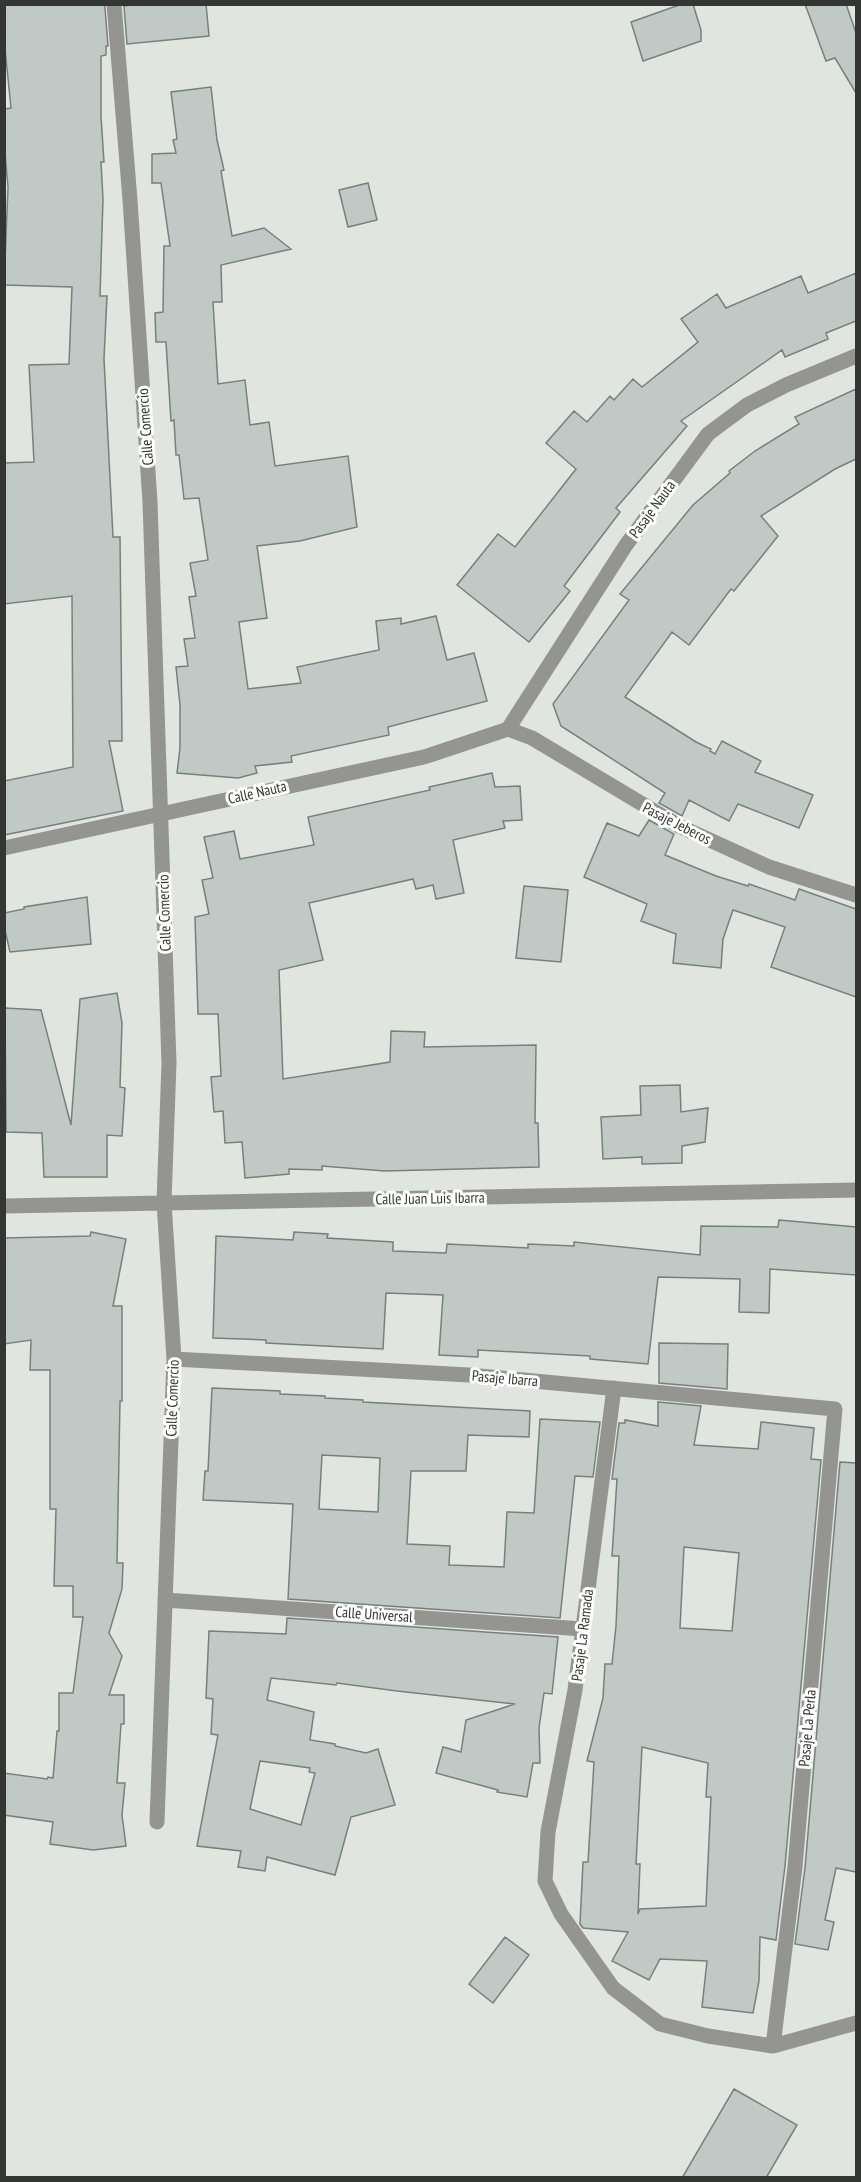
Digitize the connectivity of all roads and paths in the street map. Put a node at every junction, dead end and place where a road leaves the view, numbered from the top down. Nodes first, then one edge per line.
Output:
1 (114, 4) edge
2 (856, 356) edge
3 (508, 729) junction
4 (160, 815) junction
5 (4, 848) edge
6 (856, 895) edge
7 (856, 1190) edge
8 (164, 1202) junction
9 (4, 1206) edge
10 (174, 1359) junction
11 (614, 1388) junction
12 (835, 1409) joint
13 (165, 1600) junction
14 (583, 1629) junction
15 (157, 1822) dead end
16 (856, 2023) edge
17 (773, 2046) junction

1 - 4 street, Calle Comercio
2 - 3 street, Pasaje Nauta
3 - 4 street, Calle Nauta
3 - 6 street, Pasaje Jeberos
4 - 5 street, Calle Nauta
4 - 8 street, Calle Comercio
7 - 8 street, Calle Juan Luis Ibarra
8 - 9 street, Calle Juan Luis Ibarra
8 - 10 street, Calle Comercio
10 - 11 street, Pasaje Ibarra
10 - 13 street, Calle Comercio
11 - 12 street, Pasaje Ibarra
11 - 14 street, Pasaje La Ramada
12 - 17 street, Pasaje La Perla
13 - 14 street, Calle Universal
13 - 15 street, Calle Comercio
14 - 17 street, Pasaje La Ramada
16 - 17 street

